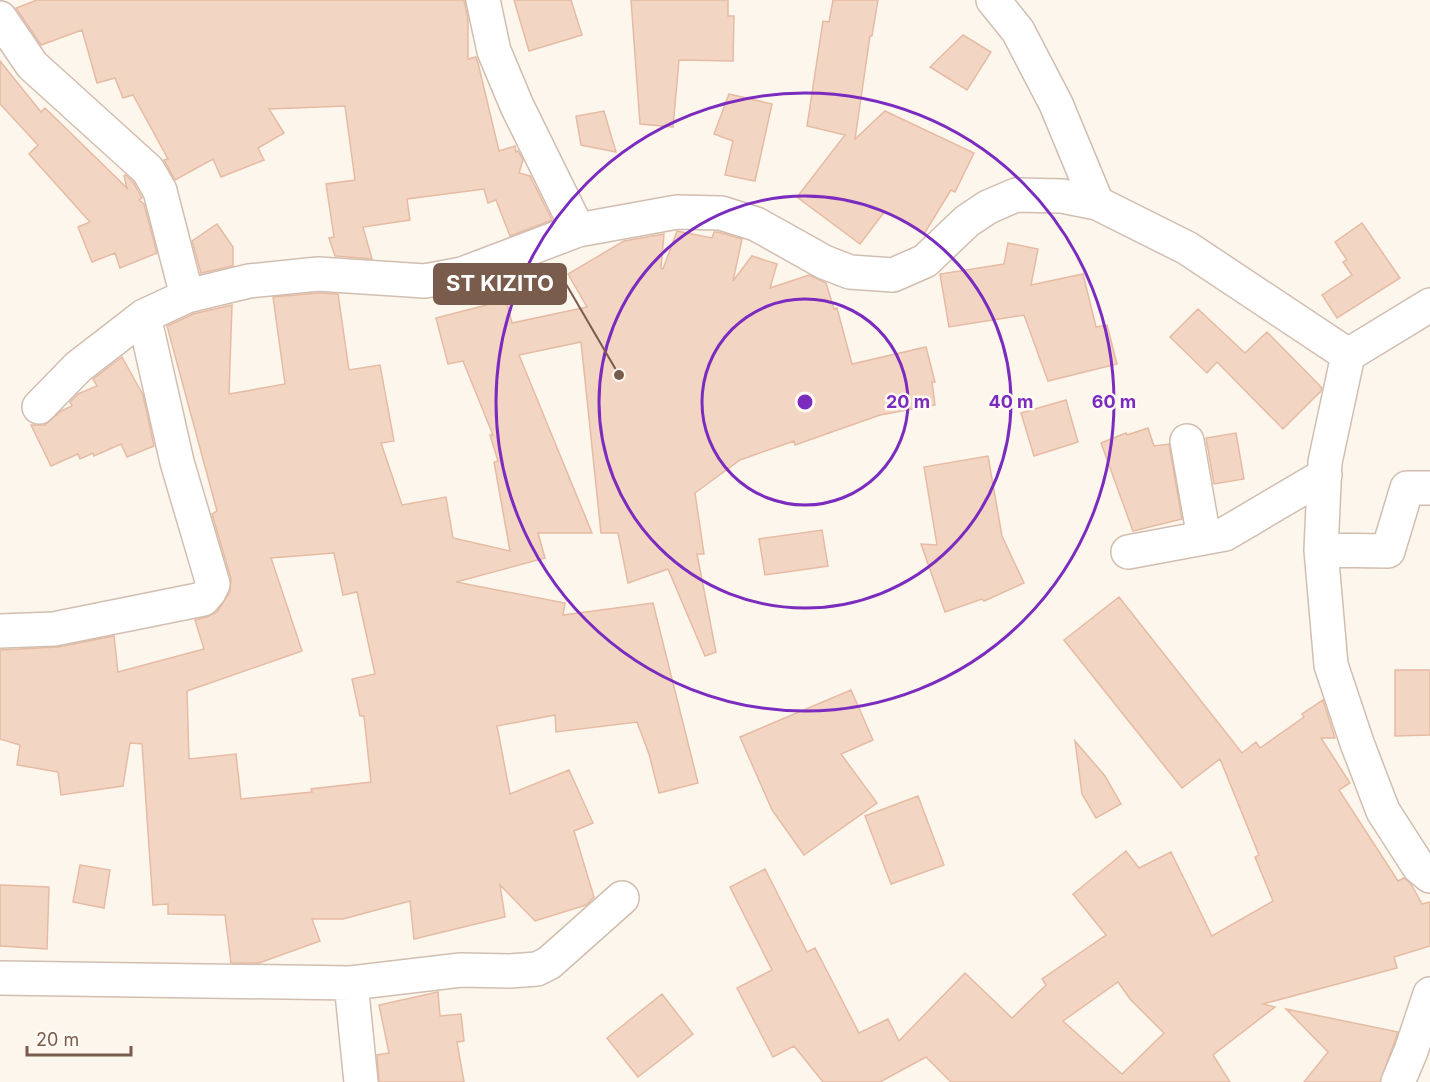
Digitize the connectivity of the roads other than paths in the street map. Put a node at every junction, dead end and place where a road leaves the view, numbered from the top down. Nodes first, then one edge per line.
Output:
1 (483, 0) edge
2 (993, 0) edge
3 (0, 18) edge
4 (1096, 203) junction
5 (578, 230) junction
6 (187, 296) junction
7 (1430, 304) edge
8 (144, 316) junction
9 (1348, 355) junction
10 (39, 407) dead end
11 (1187, 441) dead end
12 (1324, 475) junction
13 (1430, 488) edge
14 (1204, 538) junction
15 (1321, 550) junction
16 (1128, 552) dead end
17 (0, 631) edge
18 (1430, 876) edge
19 (622, 898) dead end
20 (0, 978) edge
21 (351, 983) junction
22 (1430, 993) edge
23 (361, 1082) edge
24 (1398, 1082) edge

1 - 5 street
2 - 4 street
3 - 6 street
4 - 5 street
4 - 9 street
5 - 6 street
6 - 8 street
7 - 9 street
8 - 10 street
8 - 17 street
9 - 12 street
11 - 14 street
12 - 14 street
12 - 15 street
13 - 15 street
14 - 16 street
15 - 18 street
19 - 21 street
20 - 21 street
21 - 23 street
22 - 24 street

